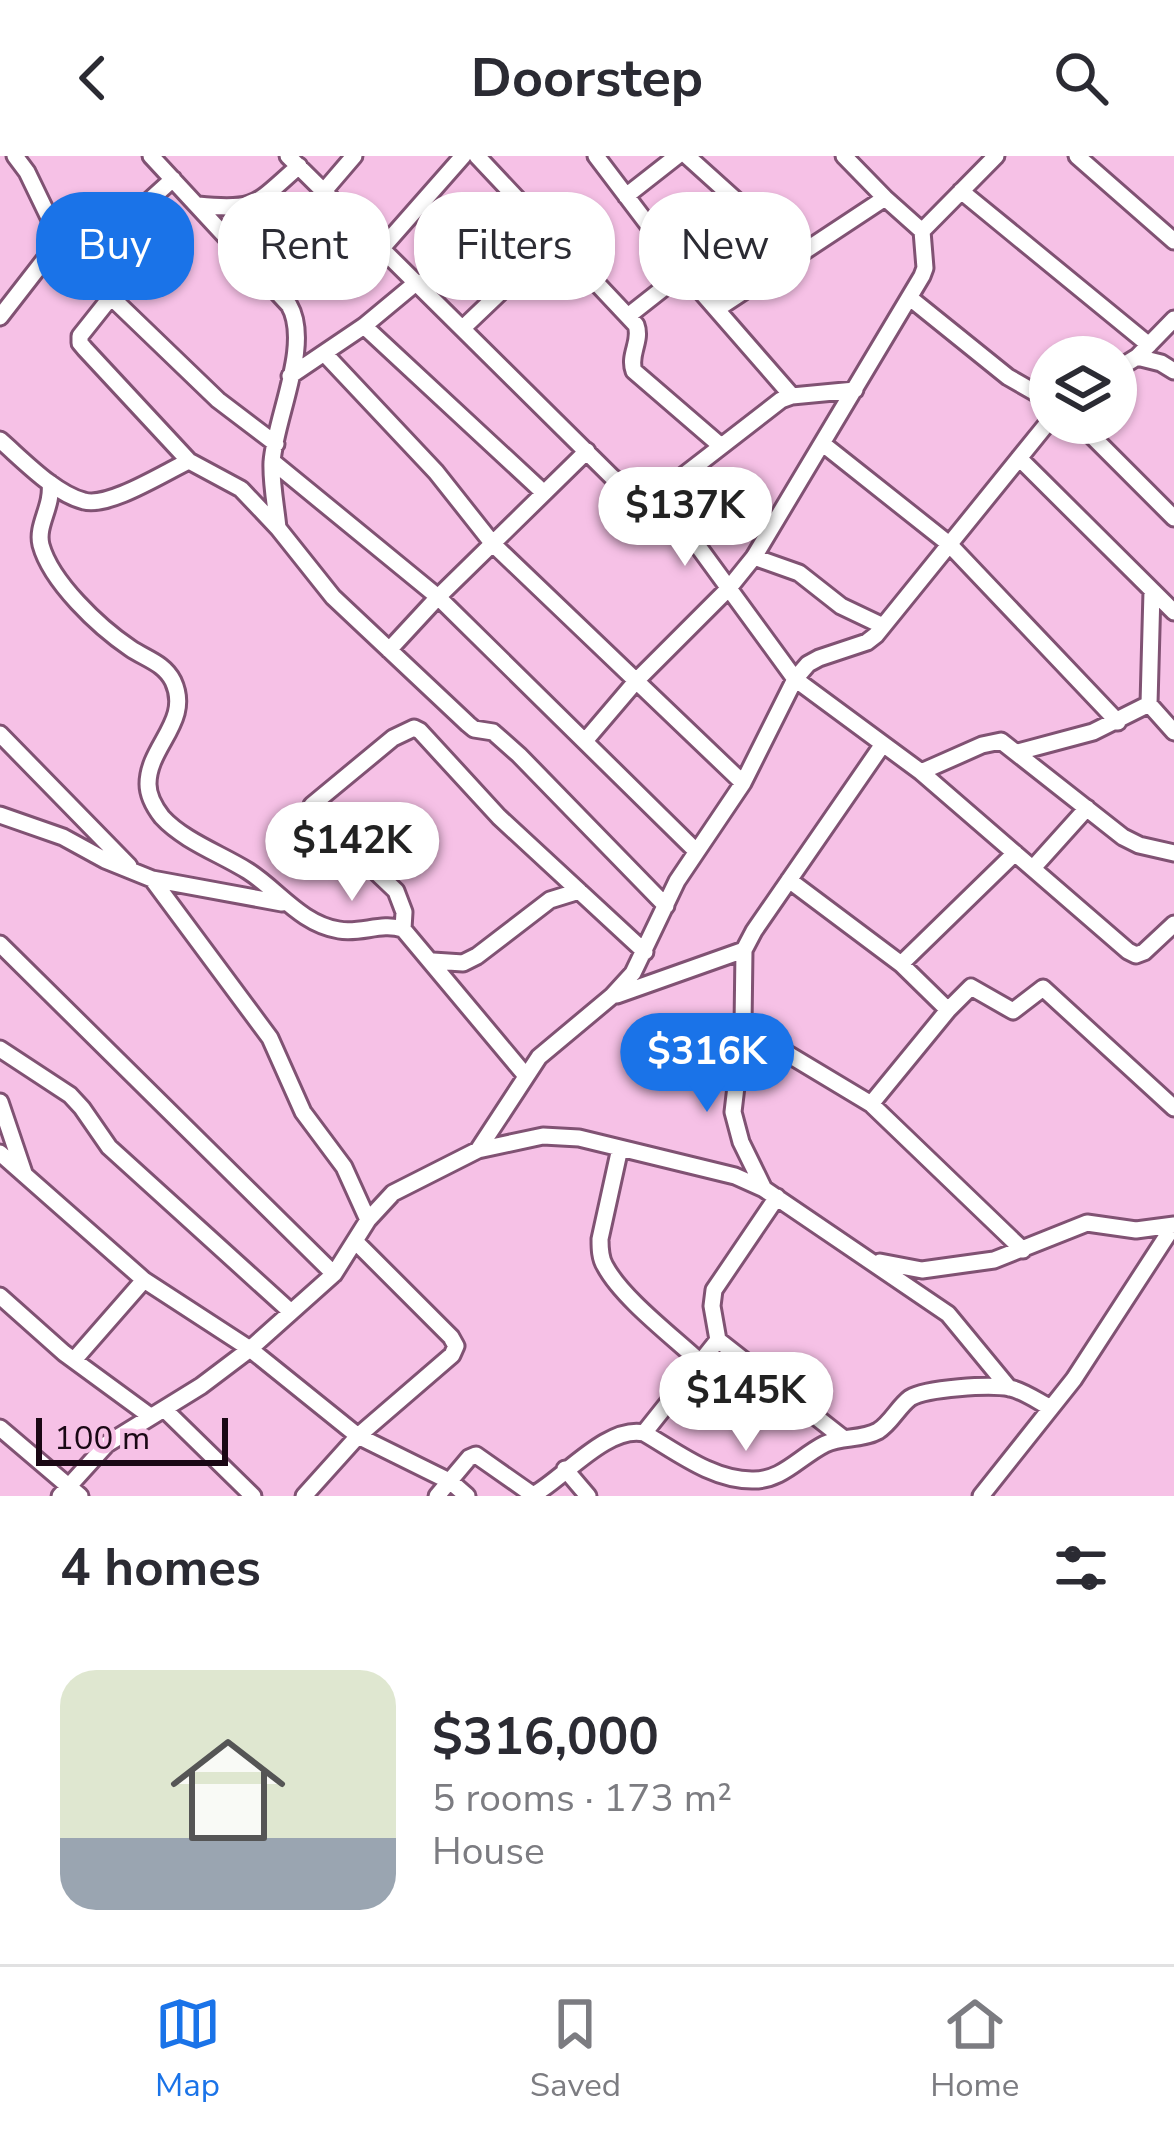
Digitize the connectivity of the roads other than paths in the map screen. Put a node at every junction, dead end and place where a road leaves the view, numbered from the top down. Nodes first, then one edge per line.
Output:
1 (15, 156) edge
2 (151, 156) edge
3 (354, 156) edge
4 (463, 156) edge
5 (477, 156) edge
6 (596, 156) edge
7 (677, 156) edge
8 (687, 156) edge
9 (844, 156) edge
10 (996, 156) edge
11 (1077, 156) edge
12 (293, 161) edge
13 (654, 163) edge
14 (173, 179) junction
15 (324, 191) joint
16 (961, 191) junction
17 (159, 192) edge
18 (510, 192) edge
19 (727, 192) edge
20 (626, 196) junction
21 (885, 198) junction
22 (198, 205) junction
23 (639, 213) edge
24 (922, 231) junction
25 (390, 239) edge
26 (1174, 241) edge
27 (811, 247) edge
28 (390, 256) edge
29 (414, 279) edge
30 (414, 284) edge
31 (910, 298) junction
32 (109, 300) edge
33 (114, 300) edge
34 (436, 300) edge
35 (492, 300) edge
36 (613, 300) edge
37 (648, 300) edge
38 (709, 300) edge
39 (731, 300) edge
40 (717, 309) junction
41 (1, 313) edge
42 (628, 316) junction
43 (1174, 320) edge
44 (364, 326) junction
45 (464, 327) junction
46 (1143, 351) junction
47 (323, 353) junction
48 (1137, 355) edge
49 (1174, 371) edge
50 (290, 376) junction
51 (1029, 388) edge
52 (855, 390) junction
53 (792, 396) junction
54 (0, 440) edge
55 (823, 443) junction
56 (1030, 444) edge
57 (1100, 444) edge
58 (721, 446) junction
59 (587, 452) junction
60 (274, 453) junction
61 (1019, 458) junction
62 (189, 461) junction
63 (50, 483) junction
64 (544, 493) junction
65 (648, 503) junction
66 (1174, 518) edge
67 (278, 528) junction
68 (493, 544) junction
69 (949, 544) junction
70 (754, 557) junction
71 (728, 588) junction
72 (1152, 591) junction
73 (438, 597) junction
74 (1174, 612) edge
75 (883, 626) junction
76 (388, 650) junction
77 (795, 679) junction
78 (638, 680) junction
79 (1149, 704) junction
80 (1118, 722) junction
81 (1174, 732) edge
82 (0, 734) edge
83 (585, 741) junction
84 (883, 744) junction
85 (1018, 752) junction
86 (921, 772) junction
87 (743, 783) junction
88 (1087, 808) junction
89 (0, 815) edge
90 (696, 850) junction
91 (1015, 853) junction
92 (1174, 854) edge
93 (1033, 868) junction
94 (135, 872) junction
95 (152, 879) junction
96 (789, 880) junction
97 (579, 891) junction
98 (285, 904) junction
99 (666, 906) junction
100 (1174, 924) edge
101 (403, 929) junction
102 (0, 944) edge
103 (744, 950) junction
104 (645, 952) junction
105 (433, 961) junction
106 (902, 964) junction
107 (612, 996) junction
108 (948, 1010) junction
109 (743, 1028) junction
110 (0, 1049) edge
111 (526, 1076) junction
112 (0, 1102) edge
113 (871, 1104) junction
114 (1174, 1108) edge
115 (620, 1148) junction
116 (478, 1150) junction
117 (0, 1153) edge
118 (25, 1176) junction
119 (770, 1193) junction
120 (368, 1220) junction
121 (1174, 1225) edge
122 (355, 1241) junction
123 (1023, 1250) junction
124 (872, 1260) junction
125 (334, 1274) junction
126 (144, 1280) junction
127 (0, 1296) edge
128 (291, 1312) junction
129 (718, 1340) junction
130 (250, 1349) junction
131 (74, 1360) junction
132 (699, 1361) junction
133 (1010, 1388) junction
134 (1052, 1408) junction
135 (157, 1412) junction
136 (0, 1429) edge
137 (644, 1433) junction
138 (358, 1436) junction
139 (843, 1438) junction
140 (565, 1469) junction
141 (451, 1482) junction
142 (70, 1492) edge
143 (253, 1496) edge
144 (304, 1496) edge
145 (437, 1496) edge
146 (467, 1496) edge
147 (587, 1496) edge
148 (981, 1496) edge

1 - 41 street
2 - 14 street
3 - 15 street
4 - 25 street
5 - 18 street
6 - 20 street
7 - 13 street
8 - 19 street
9 - 21 street
10 - 16 street
11 - 26 street
12 - 15 street
12 - 22 street
13 - 20 street
14 - 17 street
14 - 22 street
16 - 24 street
16 - 46 street
20 - 23 street
21 - 24 street
21 - 27 street
22 - 50 street
24 - 31 street
28 - 29 street
30 - 44 street
31 - 51 street
31 - 52 street
32 - 62 street
33 - 60 street
34 - 45 street
35 - 45 street
36 - 42 street
37 - 42 street
38 - 40 street
39 - 40 street
40 - 53 street
42 - 58 street
43 - 46 street
44 - 47 street
44 - 64 street
45 - 59 street
46 - 48 street
46 - 49 street
47 - 50 street
47 - 68 street
50 - 60 street
52 - 53 street
52 - 55 street
53 - 58 street
54 - 63 street
55 - 69 street
55 - 70 street
56 - 61 street
57 - 66 street
58 - 65 street
59 - 64 street
59 - 65 street
60 - 67 street
60 - 73 street
61 - 69 street
61 - 72 street
62 - 63 street
62 - 67 street
63 - 98 street
64 - 68 street
65 - 71 street
67 - 76 street
68 - 73 street
68 - 78 street
69 - 75 street
69 - 80 street
70 - 71 street
70 - 75 street
71 - 77 street
71 - 78 street
72 - 74 street
72 - 79 street
73 - 76 street
73 - 83 street
75 - 77 street
76 - 99 street
77 - 84 street
77 - 87 street
78 - 83 street
78 - 87 street
79 - 80 street
79 - 81 street
80 - 85 street
82 - 94 street
83 - 90 street
84 - 86 street
84 - 96 street
85 - 86 street
85 - 88 street
86 - 91 street
87 - 90 street
88 - 92 street
88 - 93 street
89 - 94 street
90 - 99 street
91 - 93 street
91 - 106 street
93 - 100 street
94 - 95 street
95 - 98 street
95 - 120 street
96 - 103 street
96 - 106 street
97 - 101 street
97 - 104 street
97 - 105 street
98 - 101 street
99 - 104 street
101 - 105 street
102 - 125 street
103 - 107 street
103 - 109 street
104 - 107 street
105 - 111 street
106 - 108 street
107 - 111 street
108 - 113 street
108 - 114 street
109 - 113 street
109 - 119 street
110 - 128 street
111 - 116 street
112 - 118 street
113 - 123 street
115 - 116 street
115 - 119 street
115 - 132 street
116 - 120 street
117 - 118 street
118 - 126 street
119 - 124 street
119 - 129 street
120 - 122 street
121 - 123 street
121 - 134 street
122 - 125 street
122 - 138 street
123 - 124 street
124 - 133 street
125 - 128 street
126 - 130 street
126 - 131 street
127 - 131 street
128 - 130 street
129 - 132 street
129 - 139 street
130 - 135 street
130 - 138 street
131 - 135 street
132 - 137 street
133 - 134 street
133 - 139 street
134 - 148 street
135 - 142 street
135 - 143 street
136 - 142 street
137 - 139 street
137 - 140 street
138 - 141 street
138 - 144 street
140 - 141 street
140 - 147 street
141 - 145 street
141 - 146 street

